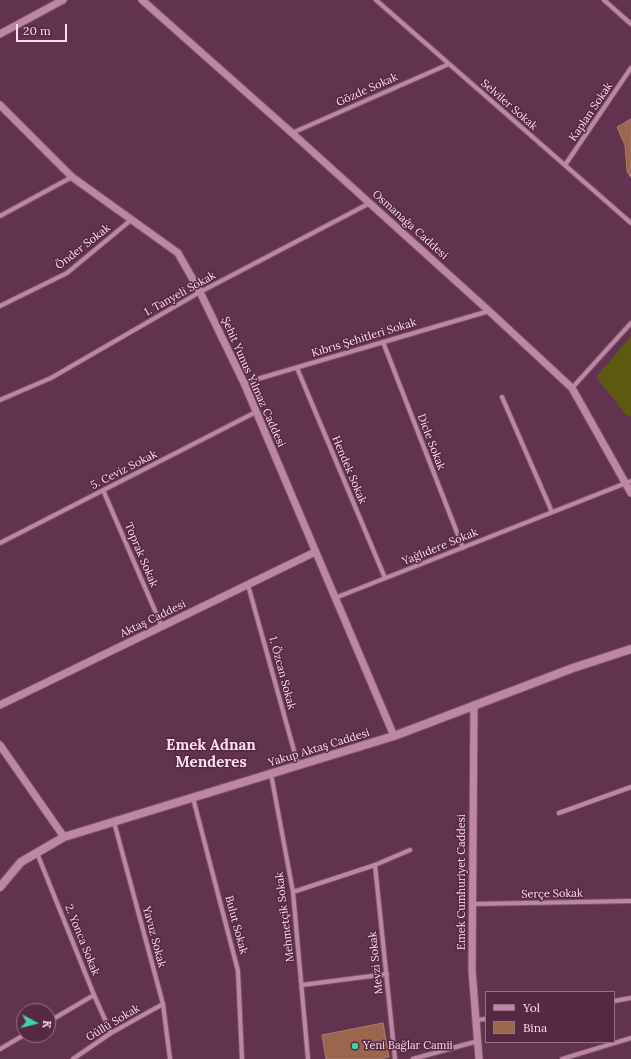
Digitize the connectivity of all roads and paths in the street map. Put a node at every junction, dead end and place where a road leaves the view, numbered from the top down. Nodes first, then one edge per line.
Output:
1 (63, 0) edge
2 (142, 0) edge
3 (376, 0) edge
4 (604, 0) edge
5 (631, 24) edge
6 (0, 34) edge
7 (449, 64) junction
8 (631, 68) edge
9 (0, 105) edge
10 (292, 133) junction
11 (565, 166) junction
12 (72, 177) junction
13 (370, 203) junction
14 (0, 216) edge
15 (131, 220) junction
16 (631, 222) edge
17 (200, 292) junction
18 (0, 306) edge
19 (489, 311) junction
20 (631, 323) edge
21 (383, 342) junction
22 (297, 368) junction
23 (244, 383) junction
24 (572, 388) junction
25 (502, 398) dead end
26 (0, 400) edge
27 (256, 412) junction
28 (629, 482) edge
29 (103, 490) junction
30 (631, 493) edge
31 (552, 512) junction
32 (0, 543) edge
33 (463, 548) junction
34 (315, 552) junction
35 (385, 578) junction
36 (248, 585) junction
37 (335, 598) junction
38 (162, 627) junction
39 (631, 649) edge
40 (0, 705) edge
41 (474, 705) junction
42 (394, 736) junction
43 (0, 744) edge
44 (298, 765) junction
45 (271, 774) junction
46 (631, 786) edge
47 (193, 798) junction
48 (559, 813) dead end
49 (114, 821) junction
50 (64, 837) junction
51 (410, 850) dead end
52 (37, 853) junction
53 (375, 865) junction
54 (0, 887) edge
55 (293, 892) junction
56 (631, 901) edge
57 (473, 904) junction
58 (386, 974) junction
59 (302, 985) junction
60 (94, 995) junction
61 (631, 998) edge
62 (615, 1001) edge
63 (163, 1004) junction
64 (56, 1017) edge
65 (485, 1019) edge
66 (476, 1020) junction
67 (111, 1033) junction
68 (631, 1038) edge
69 (16, 1040) edge
70 (478, 1041) junction
71 (615, 1043) edge
72 (615, 1043) edge
73 (0, 1049) edge
74 (73, 1059) edge
75 (170, 1059) edge
76 (242, 1059) edge
77 (308, 1059) edge
78 (395, 1059) edge
79 (413, 1059) edge
80 (479, 1059) edge
81 (562, 1059) edge

1 - 6 street
2 - 10 street, Osmanağa Caddesi
3 - 7 street, Selviler Sokak
4 - 5 street
7 - 10 street, Gözde Sokak
7 - 11 street, Selviler Sokak
8 - 11 street, Kaplan Sokak
9 - 12 street, Şehit Yunus Yılmaz Caddesi
10 - 13 street, Osmanağa Caddesi
11 - 16 street, Selviler Sokak
12 - 14 street
12 - 15 street, Şehit Yunus Yılmaz Caddesi
13 - 17 street, 1. Tanyeli Sokak
13 - 19 street, Osmanağa Caddesi
15 - 17 street, Şehit Yunus Yılmaz Caddesi
15 - 18 street, Önder Sokak
17 - 23 street, Şehit Yunus Yılmaz Caddesi
17 - 26 street, 1. Tanyeli Sokak
19 - 21 street, Kıbrıs Şehitleri Sokak
19 - 24 street, Osmanağa Caddesi
20 - 24 street
21 - 22 street, Kıbrıs Şehitleri Sokak
21 - 33 street, Dicle Sokak
22 - 23 street, Kıbrıs Şehitleri Sokak
22 - 35 street, Hendek Sokak
23 - 27 street, Şehit Yunus Yılmaz Caddesi
24 - 28 street, Osmanağa Caddesi
25 - 31 street
27 - 29 street, 5. Ceviz Sokak
27 - 34 street, Şehit Yunus Yılmaz Caddesi
28 - 30 street, Osmanağa Caddesi
28 - 31 street, Yağlıdere Sokak
29 - 32 street, 5. Ceviz Sokak
29 - 38 street, Toprak Sokak
31 - 33 street, Yağlıdere Sokak
33 - 35 street, Yağlıdere Sokak
34 - 36 street, Aktaş Caddesi
34 - 37 street, Şehit Yunus Yılmaz Caddesi
35 - 37 street, Yağlıdere Sokak
36 - 38 street, Aktaş Caddesi
36 - 44 street, 1. Özcan Sokak
37 - 42 street, Şehit Yunus Yılmaz Caddesi
38 - 40 street, Aktaş Caddesi
39 - 41 main road, Yakup Aktaş Caddesi
41 - 42 main road, Yakup Aktaş Caddesi
41 - 57 street, Emek Cumhuriyet Caddesi
42 - 44 main road, Yakup Aktaş Caddesi
43 - 50 street
44 - 45 main road, Yakup Aktaş Caddesi
45 - 47 main road, Yakup Aktaş Caddesi
45 - 55 street, Mehmetçik Sokak
46 - 48 street
47 - 49 main road, Yakup Aktaş Caddesi
47 - 76 street, Bulut Sokak
49 - 50 main road, Yakup Aktaş Caddesi
49 - 63 street, Yavuz Sokak
50 - 52 main road, Yakup Aktaş Caddesi
51 - 53 street
52 - 54 main road, Yakup Aktaş Caddesi
52 - 60 street, 2. Yonca Sokak
53 - 55 street
53 - 58 street, Mevzi Sokak
55 - 59 street, Mehmetçik Sokak
56 - 57 street, Serçe Sokak
57 - 66 street, Emek Cumhuriyet Caddesi
58 - 59 street
58 - 78 street, Mevzi Sokak
59 - 77 street, Mehmetçik Sokak
60 - 64 street
60 - 67 street, 2. Yonca Sokak
61 - 62 street
63 - 67 street, Güllü Sokak
63 - 75 street, Yavuz Sokak
65 - 66 street
66 - 70 street, Emek Cumhuriyet Caddesi
67 - 74 street, Güllü Sokak
68 - 71 street
69 - 73 street
70 - 79 street
70 - 80 street, Emek Cumhuriyet Caddesi
72 - 81 street

